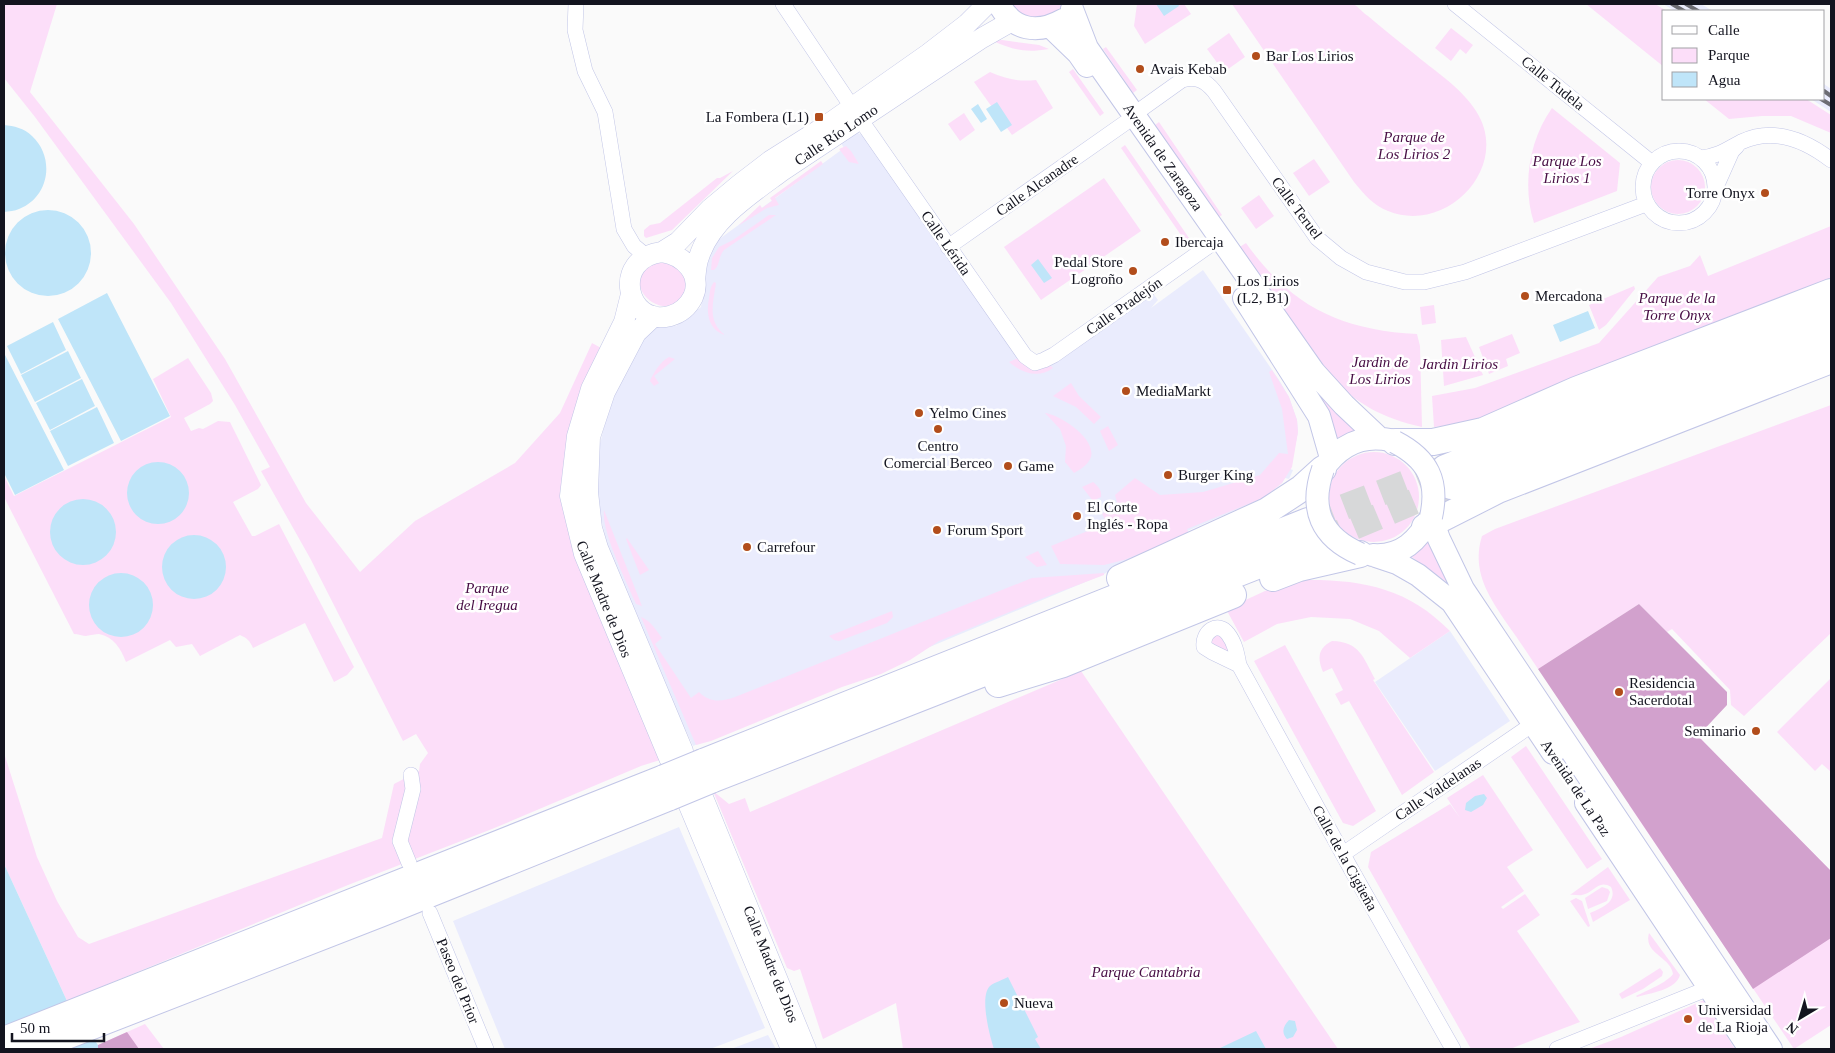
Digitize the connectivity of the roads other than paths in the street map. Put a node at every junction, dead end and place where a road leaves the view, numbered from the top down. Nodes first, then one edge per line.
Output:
1 (576, 4) edge
2 (783, 4) edge
3 (987, 4) edge
4 (1455, 4) edge
5 (1073, 6) edge
6 (1006, 12) edge
7 (1050, 27) junction
8 (856, 113) junction
9 (1129, 119) junction
10 (1741, 142) junction
11 (806, 147) junction
12 (1701, 158) junction
13 (1831, 160) edge
14 (1652, 163) junction
15 (1716, 187) junction
16 (1646, 204) junction
17 (1210, 245) junction
18 (948, 247) junction
19 (654, 254) junction
20 (695, 280) junction
21 (1831, 292) edge
22 (631, 294) junction
23 (1831, 312) edge
24 (654, 316) junction
25 (1776, 333) junction
26 (1825, 348) edge
27 (1036, 363) joint
28 (1576, 390) junction
29 (1387, 440) junction
30 (1327, 463) junction
31 (1487, 494) junction
32 (1430, 523) junction
33 (1368, 555) junction
34 (1463, 589) junction
35 (1239, 665) dead end
36 (882, 714) junction
37 (1533, 724) junction
38 (748, 744) junction
39 (411, 775) dead end
40 (686, 778) junction
41 (1343, 854) junction
42 (409, 863) dead end
43 (430, 913) dead end
44 (172, 984) junction
45 (1709, 988) junction
46 (4, 1040) edge
47 (33, 1049) edge
48 (486, 1049) edge
49 (791, 1049) edge
50 (806, 1049) edge
51 (1453, 1049) edge
52 (1557, 1049) edge
53 (1750, 1049) edge
54 (1770, 1049) edge

1 - 19 street
2 - 8 street, Calle Lérida
3 - 8 main road, Calle Río Lomo
4 - 14 street, Calle Tudela
5 - 7 main road
5 - 9 main road, Avenida de Zaragoza
6 - 7 main road
6 - 8 main road, Calle Río Lomo
7 - 9 main road, Avenida de Zaragoza
8 - 11 main road, Calle Río Lomo
8 - 18 street, Calle Lérida
9 - 16 street, Calle Teruel
9 - 17 main road, Avenida de Zaragoza
9 - 18 street, Calle Alcanadre
9 - 29 main road, Avenida de Zaragoza
10 - 12 street
10 - 13 street
10 - 15 street
11 - 19 main road, Calle Río Lomo
11 - 20 main road, Calle Río Lomo
12 - 14 street
12 - 15 street
14 - 16 street
15 - 16 street
17 - 27 street, Calle Pradejón
17 - 30 main road, Avenida de Zaragoza
18 - 27 street, Calle Lérida
19 - 20 main road
19 - 22 main road
20 - 24 main road
21 - 28 highway
22 - 24 main road
22 - 40 main road, Calle Madre de Dios
23 - 25 highway
24 - 40 main road, Calle Madre de Dios
25 - 26 highway
25 - 28 highway
26 - 31 highway
28 - 29 highway
29 - 30 main road
29 - 32 main road, bridge
30 - 33 main road, bridge
30 - 38 highway
31 - 32 highway
31 - 34 street, Avenida de La Paz
32 - 33 main road
32 - 34 main road, Avenida de La Paz
33 - 36 highway
33 - 37 main road, Avenida de La Paz
34 - 54 main road, Avenida de La Paz
35 - 41 street, Calle de la Cigüeña
36 - 38 highway
36 - 40 highway
37 - 41 street, Calle Valdelanas
37 - 45 main road, Avenida de La Paz
38 - 40 highway
39 - 42 street
40 - 44 highway
40 - 49 main road, Calle Madre de Dios
40 - 50 main road, Calle Madre de Dios
41 - 51 street, Calle de la Cigüeña
43 - 48 street, Paseo del Prior
44 - 46 highway
44 - 47 highway
45 - 52 street
45 - 53 main road, Avenida de La Paz

